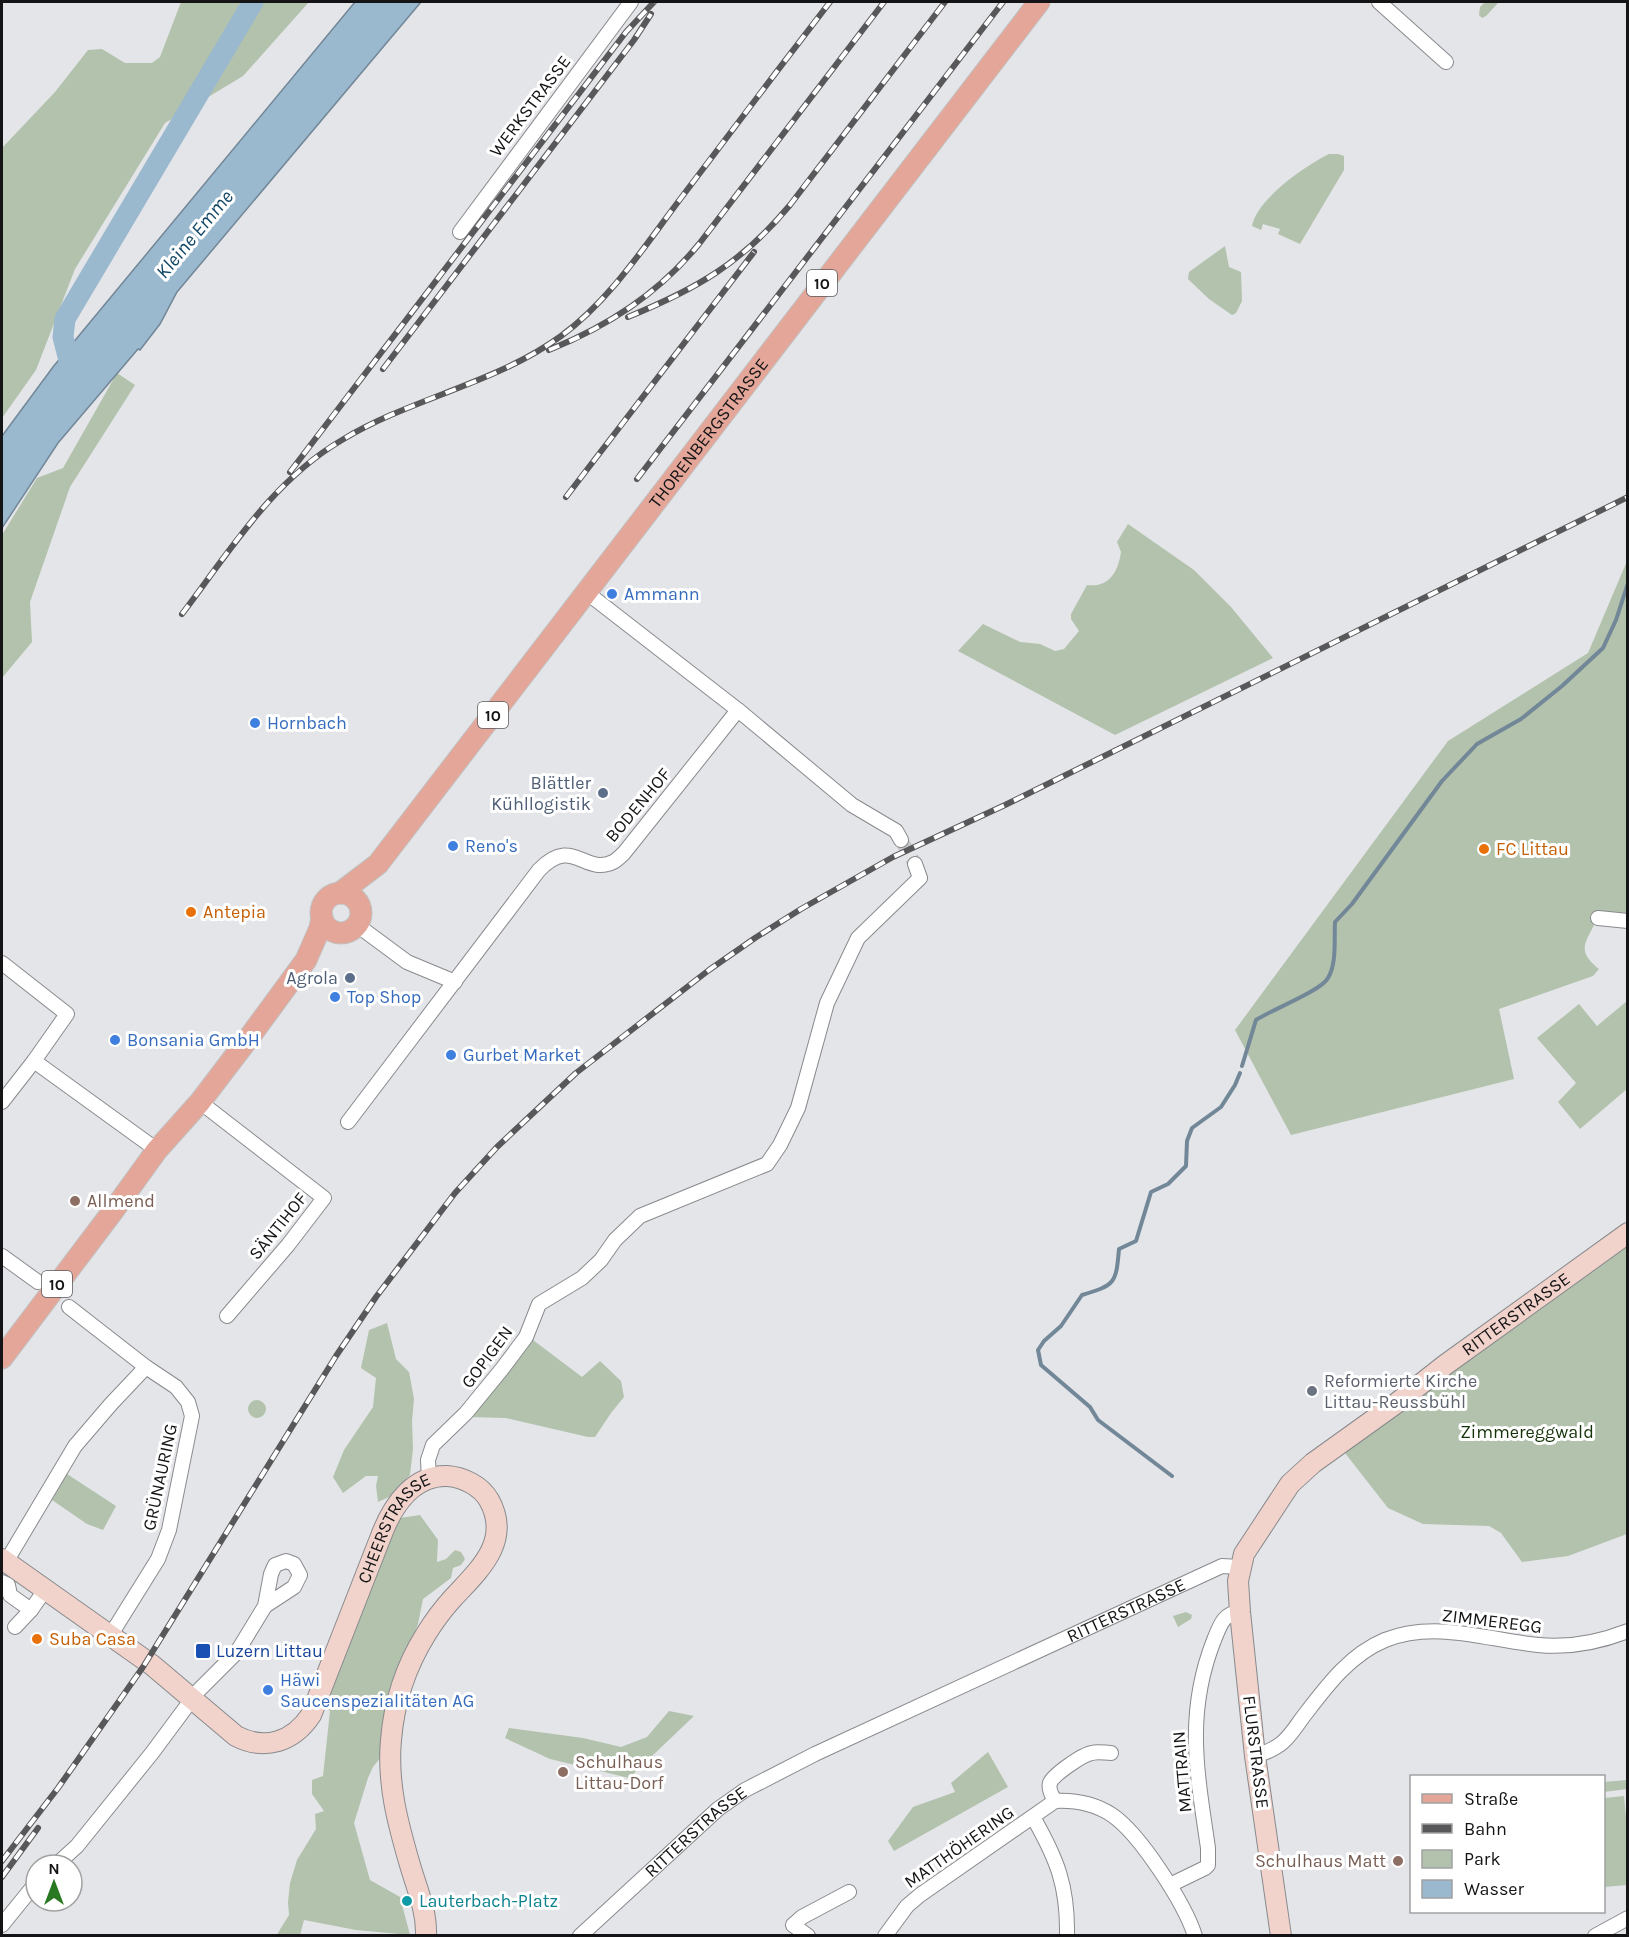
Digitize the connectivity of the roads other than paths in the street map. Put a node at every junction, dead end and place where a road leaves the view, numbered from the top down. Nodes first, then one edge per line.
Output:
1 (631, 2) edge
2 (1039, 2) edge
3 (1380, 2) edge
4 (1446, 62) dead end
5 (460, 232) dead end
6 (586, 592) junction
7 (738, 710) junction
8 (901, 840) tunnel mouth
9 (378, 864) junction
10 (915, 864) tunnel mouth
11 (339, 893) junction
12 (322, 917) junction
13 (1598, 918) dead end
14 (1628, 921) edge
15 (353, 922) junction
16 (306, 960) junction
17 (2, 963) edge
18 (454, 982) junction
19 (34, 1061) junction
20 (2, 1102) edge
21 (200, 1102) junction
22 (348, 1122) dead end
23 (157, 1150) junction
24 (1628, 1233) edge
25 (2, 1256) edge
26 (38, 1282) dead end
27 (69, 1307) dead end
28 (227, 1316) dead end
29 (2, 1358) edge
30 (146, 1367) junction
31 (429, 1479) junction
32 (1239, 1567) junction
33 (3, 1568) edge
34 (45, 1590) junction
35 (266, 1605) dead end
36 (31, 1610) junction
37 (1240, 1612) junction
38 (15, 1627) dead end
39 (1628, 1630) edge
40 (110, 1636) junction
41 (193, 1698) junction
42 (1111, 1753) dead end
43 (1255, 1756) junction
44 (1055, 1801) junction
45 (1033, 1817) junction
46 (69, 1853) edge
47 (1170, 1886) junction
48 (849, 1892) dead end
49 (24, 1898) edge
50 (1628, 1918) edge
51 (2, 1925) edge
52 (426, 1935) edge
53 (580, 1935) edge
54 (808, 1935) edge
55 (885, 1935) edge
56 (1066, 1935) edge
57 (1195, 1935) edge
58 (1281, 1935) edge
59 (1595, 1935) edge

1 - 5 street, WERKSTRASSE
2 - 6 main road, THORENBERGSTRASSE / 10
3 - 4 street
6 - 7 street
6 - 9 main road, THORENBERGSTRASSE / 10
7 - 8 street
7 - 18 street, BODENHOF
9 - 11 main road, THORENBERGSTRASSE / 10
9 - 15 main road, THORENBERGSTRASSE / 10
10 - 31 street, GOPIGEN
11 - 12 main road, 10
11 - 15 main road
12 - 15 main road
12 - 16 main road, 10
13 - 14 street
15 - 16 main road, 10
15 - 18 street
16 - 21 main road, 10
17 - 19 street
18 - 22 street, BODENHOF
19 - 20 street
19 - 23 street
21 - 23 main road, 10
21 - 28 street, SÄNTIHOF
23 - 29 main road, 10
24 - 32 street, RITTERSTRASSE
25 - 26 street
27 - 30 street, GRÜNAURING
30 - 33 street
30 - 40 street, GRÜNAURING
31 - 41 street, CHEERSTRASSE
31 - 52 street, CHEERSTRASSE
32 - 37 street, FLURSTRASSE
32 - 53 street, RITTERSTRASSE
33 - 34 street, CHEERSTRASSE
33 - 36 street
34 - 36 street
34 - 40 street, CHEERSTRASSE
35 - 41 street
36 - 38 street
37 - 43 street, FLURSTRASSE
37 - 47 street, MATTRAIN
39 - 43 street, ZIMMEREGG
40 - 41 street, CHEERSTRASSE
41 - 46 street
42 - 44 street
43 - 58 street, FLURSTRASSE
44 - 45 street, MATTHÖHERING
44 - 47 street
45 - 55 street, MATTHÖHERING
45 - 56 street, MATTHÖHERING
47 - 57 street
48 - 54 street
49 - 51 street
50 - 59 street

